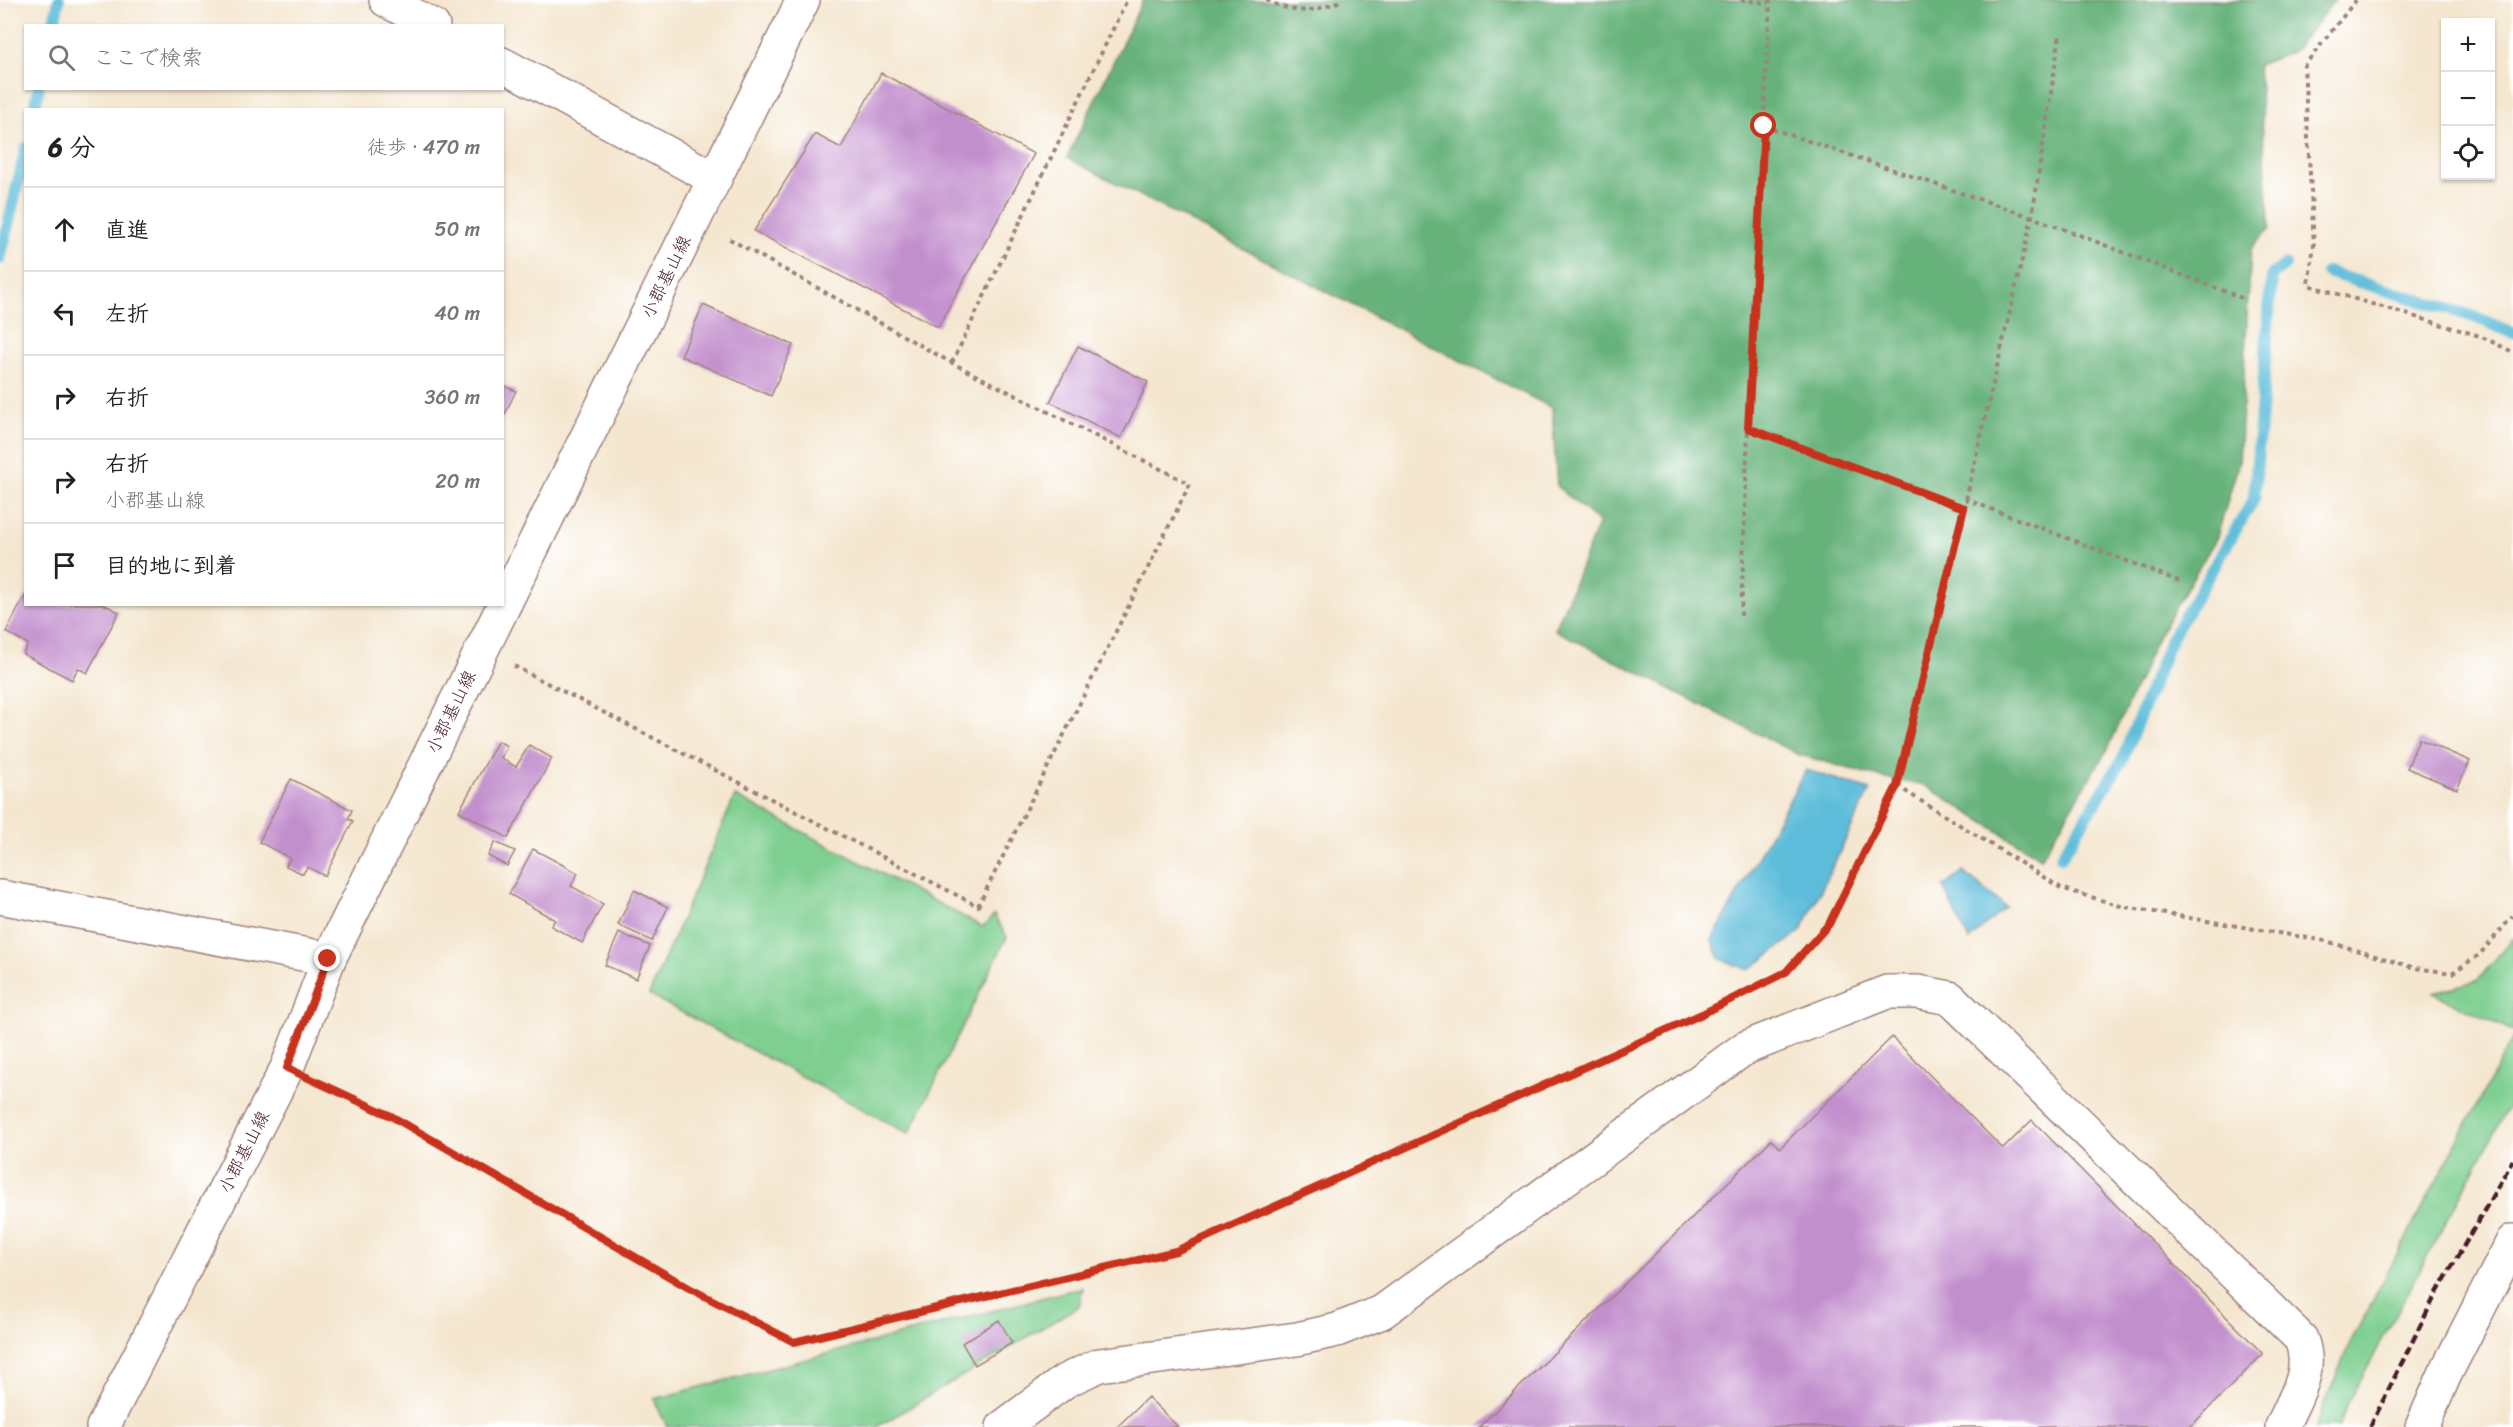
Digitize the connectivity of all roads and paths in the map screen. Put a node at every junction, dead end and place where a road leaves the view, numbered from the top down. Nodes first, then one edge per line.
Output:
1 (386, 0) edge
2 (803, 0) edge
3 (1127, 0) edge
4 (1266, 0) edge
5 (1343, 0) edge
6 (1741, 0) edge
7 (2356, 0) edge
8 (1769, 1) edge
9 (428, 24) edge
10 (2060, 34) dead end
11 (504, 65) edge
12 (1764, 126) junction
13 (715, 179) junction
14 (696, 216) junction
15 (2032, 217) junction
16 (2242, 298) dead end
17 (2513, 352) edge
18 (952, 363) junction
19 (1748, 428) junction
20 (1965, 499) junction
21 (1964, 508) junction
22 (2179, 581) dead end
23 (504, 604) edge
24 (503, 606) edge
25 (1741, 616) dead end
26 (482, 649) junction
27 (1897, 786) junction
28 (0, 897) edge
29 (2513, 916) edge
30 (328, 959) junction
31 (287, 1068) junction
32 (2513, 1240) edge
33 (103, 1427) edge
34 (1003, 1427) edge
35 (2282, 1427) edge
36 (2422, 1427) edge

1 - 9 main road
2 - 13 main road, 小郡基山線
3 - 18 path
4 - 5 path
6 - 8 path
7 - 17 path
8 - 12 path
10 - 15 path
11 - 13 main road
12 - 15 path
12 - 19 path
13 - 14 main road, 小郡基山線
14 - 18 path
14 - 23 main road, 小郡基山線
15 - 16 path
15 - 20 path
18 - 26 path
19 - 21 path
19 - 25 path
20 - 21 path
20 - 22 path
21 - 27 path
24 - 26 main road, 小郡基山線
26 - 30 main road, 小郡基山線
27 - 29 path
27 - 31 path
28 - 30 main road
30 - 31 main road, 小郡基山線
31 - 33 main road, 小郡基山線
32 - 36 main road
34 - 35 main road

